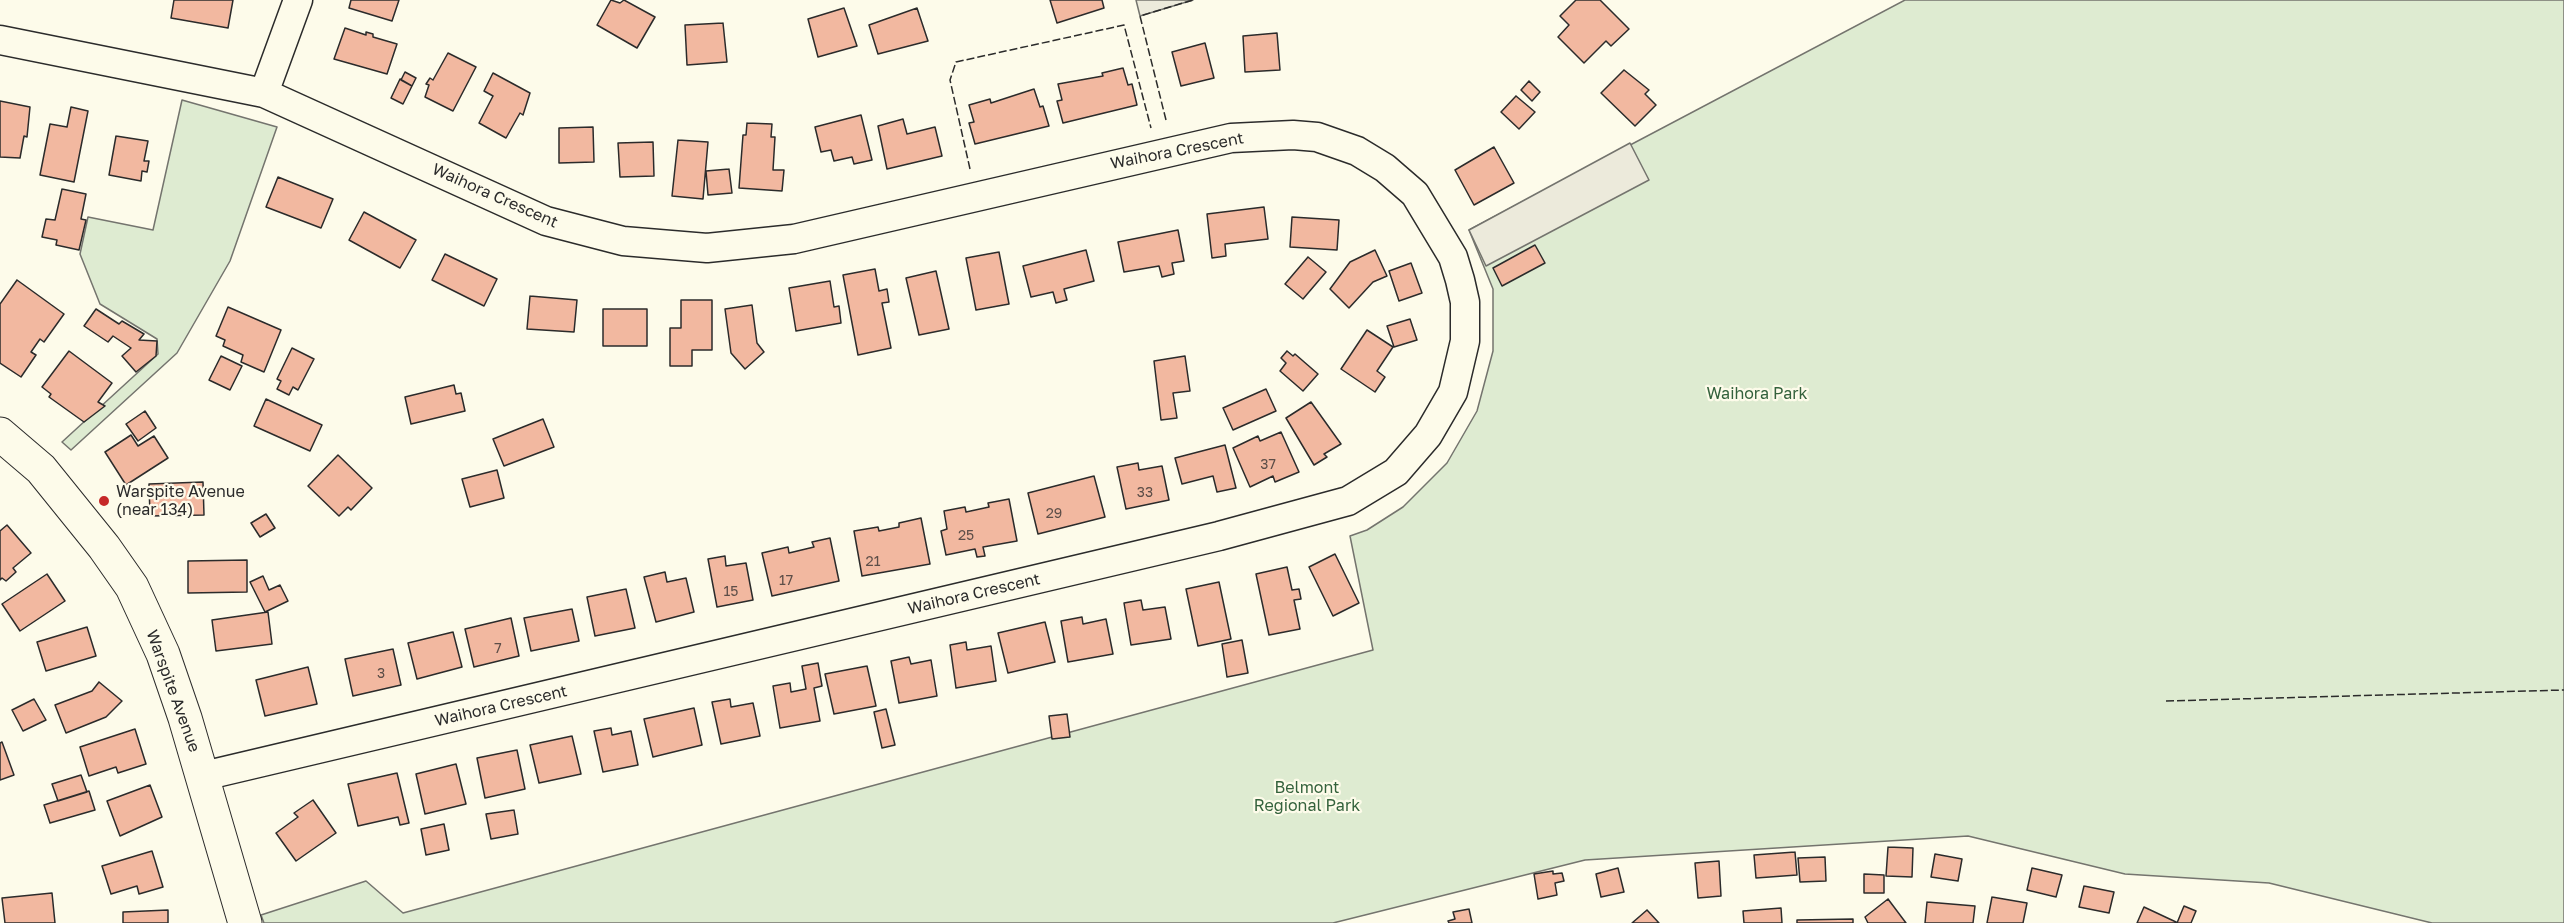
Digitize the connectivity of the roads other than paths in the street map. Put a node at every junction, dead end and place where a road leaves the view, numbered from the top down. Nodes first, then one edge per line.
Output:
1 (298, 0) edge
2 (0, 40) edge
3 (264, 93) junction
4 (0, 434) edge
5 (203, 776) junction
6 (245, 923) edge

1 - 3 street
2 - 3 street, Waihora Crescent
3 - 5 street, Waihora Crescent
4 - 5 main road, Warspite Avenue
5 - 6 main road, Warspite Avenue

